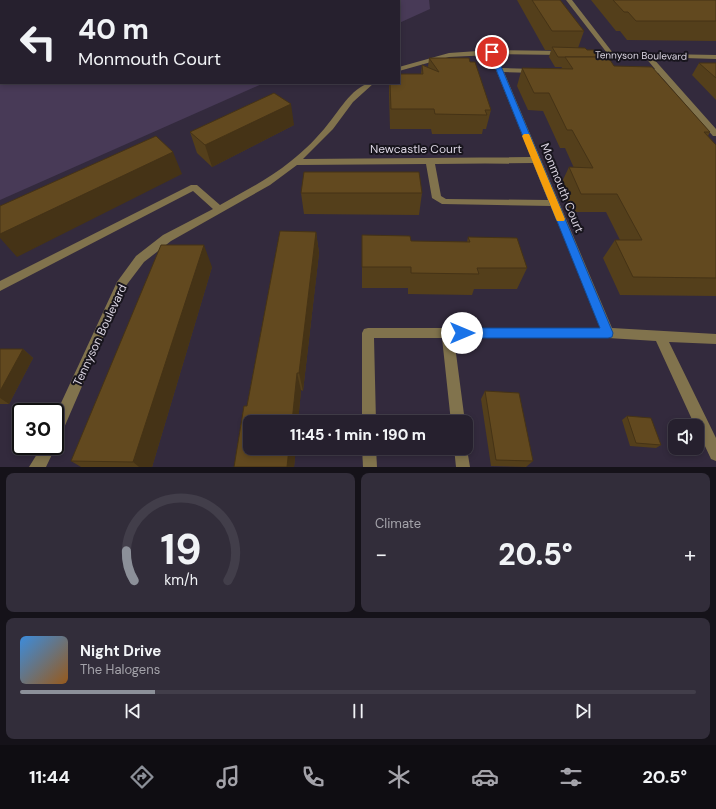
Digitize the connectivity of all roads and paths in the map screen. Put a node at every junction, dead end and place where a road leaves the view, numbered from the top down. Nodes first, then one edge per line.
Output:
1 (569, 0) edge
2 (492, 52) junction
3 (571, 54) edge
4 (579, 54) edge
5 (611, 54) junction
6 (646, 55) junction
7 (716, 57) edge
8 (400, 69) edge
9 (499, 70) junction
10 (545, 71) edge
11 (638, 71) edge
12 (661, 72) junction
13 (370, 84) edge
14 (716, 134) edge
15 (536, 160) junction
16 (430, 161) junction
17 (295, 162) junction
18 (554, 203) junction
19 (219, 210) junction
20 (0, 286) edge
21 (447, 333) junction
22 (608, 333) junction
23 (660, 337) junction
24 (716, 339) edge
25 (64, 412) edge
26 (369, 415) edge
27 (457, 415) edge
28 (716, 454) edge
29 (44, 455) edge
30 (369, 455) edge
31 (462, 455) edge
32 (36, 467) edge
33 (370, 467) edge
34 (463, 467) edge

1 - 5 street
2 - 3 street
2 - 8 street
2 - 9 street, Monmouth Court
4 - 5 street, Tennyson Boulevard
5 - 6 street, Tennyson Boulevard
6 - 7 street, Tennyson Boulevard
6 - 12 street
9 - 10 street
9 - 15 street, Monmouth Court
11 - 12 street
12 - 14 street
13 - 17 street, Tennyson Boulevard
15 - 16 street, Newcastle Court
15 - 18 street, Monmouth Court
16 - 17 street, Newcastle Court
16 - 18 street
17 - 19 street, Tennyson Boulevard
18 - 22 street, Monmouth Court
19 - 20 street
19 - 25 street, Tennyson Boulevard
21 - 22 street
21 - 26 street
21 - 27 street
22 - 23 street
23 - 24 street
23 - 28 street
29 - 32 street
30 - 33 street
31 - 34 street

